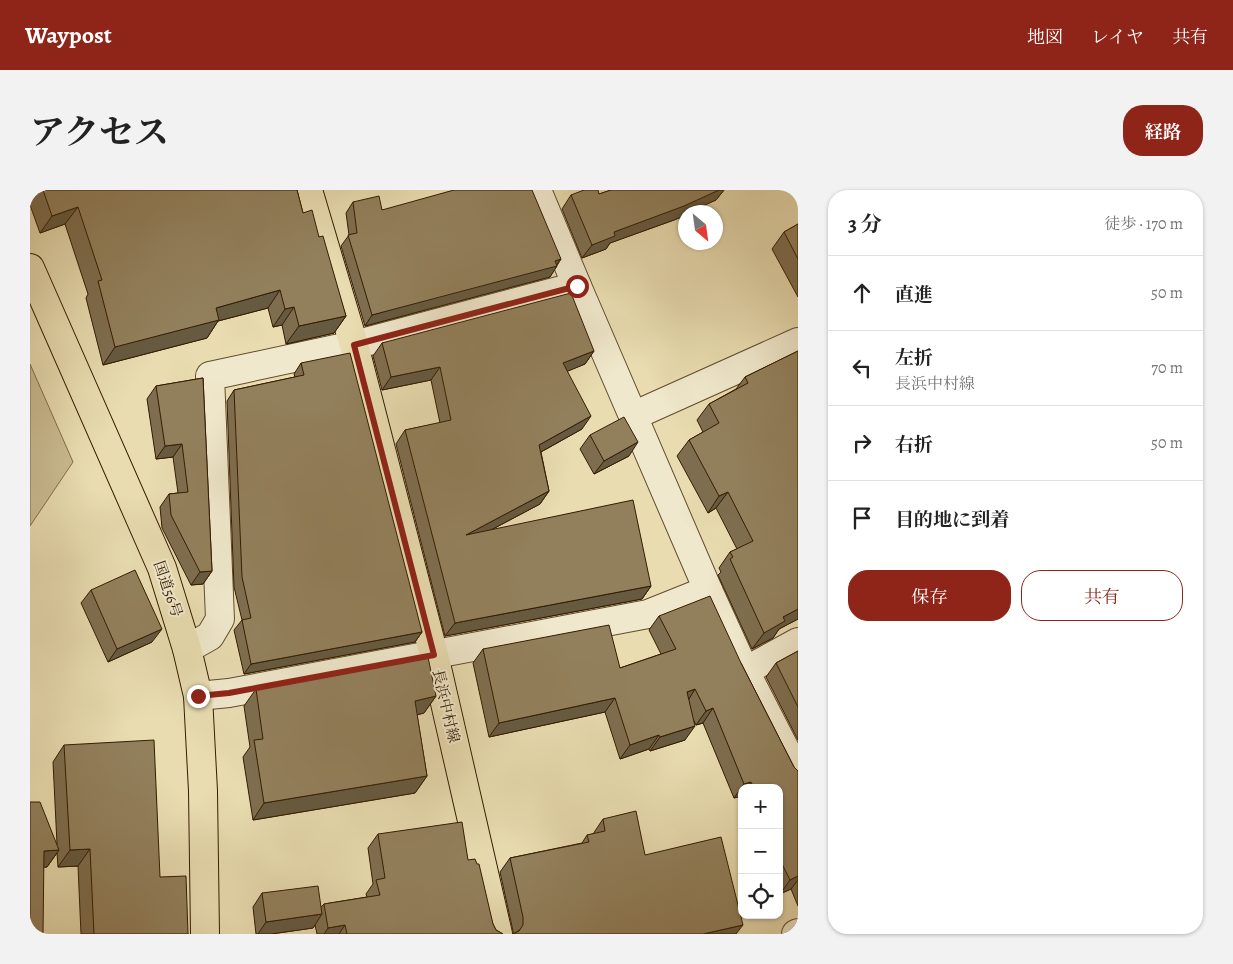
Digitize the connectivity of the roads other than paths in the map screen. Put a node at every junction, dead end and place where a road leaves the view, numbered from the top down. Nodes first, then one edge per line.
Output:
1 (308, 190) edge
2 (537, 190) edge
3 (30, 268) edge
4 (577, 286) junction
5 (798, 342) edge
6 (354, 345) junction
7 (634, 416) junction
8 (708, 590) junction
9 (798, 642) edge
10 (187, 650) junction
11 (434, 655) junction
12 (745, 671) junction
13 (198, 696) junction
14 (798, 774) edge
15 (205, 934) edge
16 (498, 934) edge

1 - 6 main road, 長浜中村線
2 - 4 street
3 - 10 main road, 国道56号
4 - 6 street
4 - 7 street
5 - 7 street
6 - 10 street
6 - 11 main road, 長浜中村線
7 - 8 street
8 - 11 street
8 - 12 street
9 - 12 street
10 - 13 main road, 国道56号
11 - 13 street
11 - 16 main road, 長浜中村線
12 - 14 street
13 - 15 main road, 国道56号

